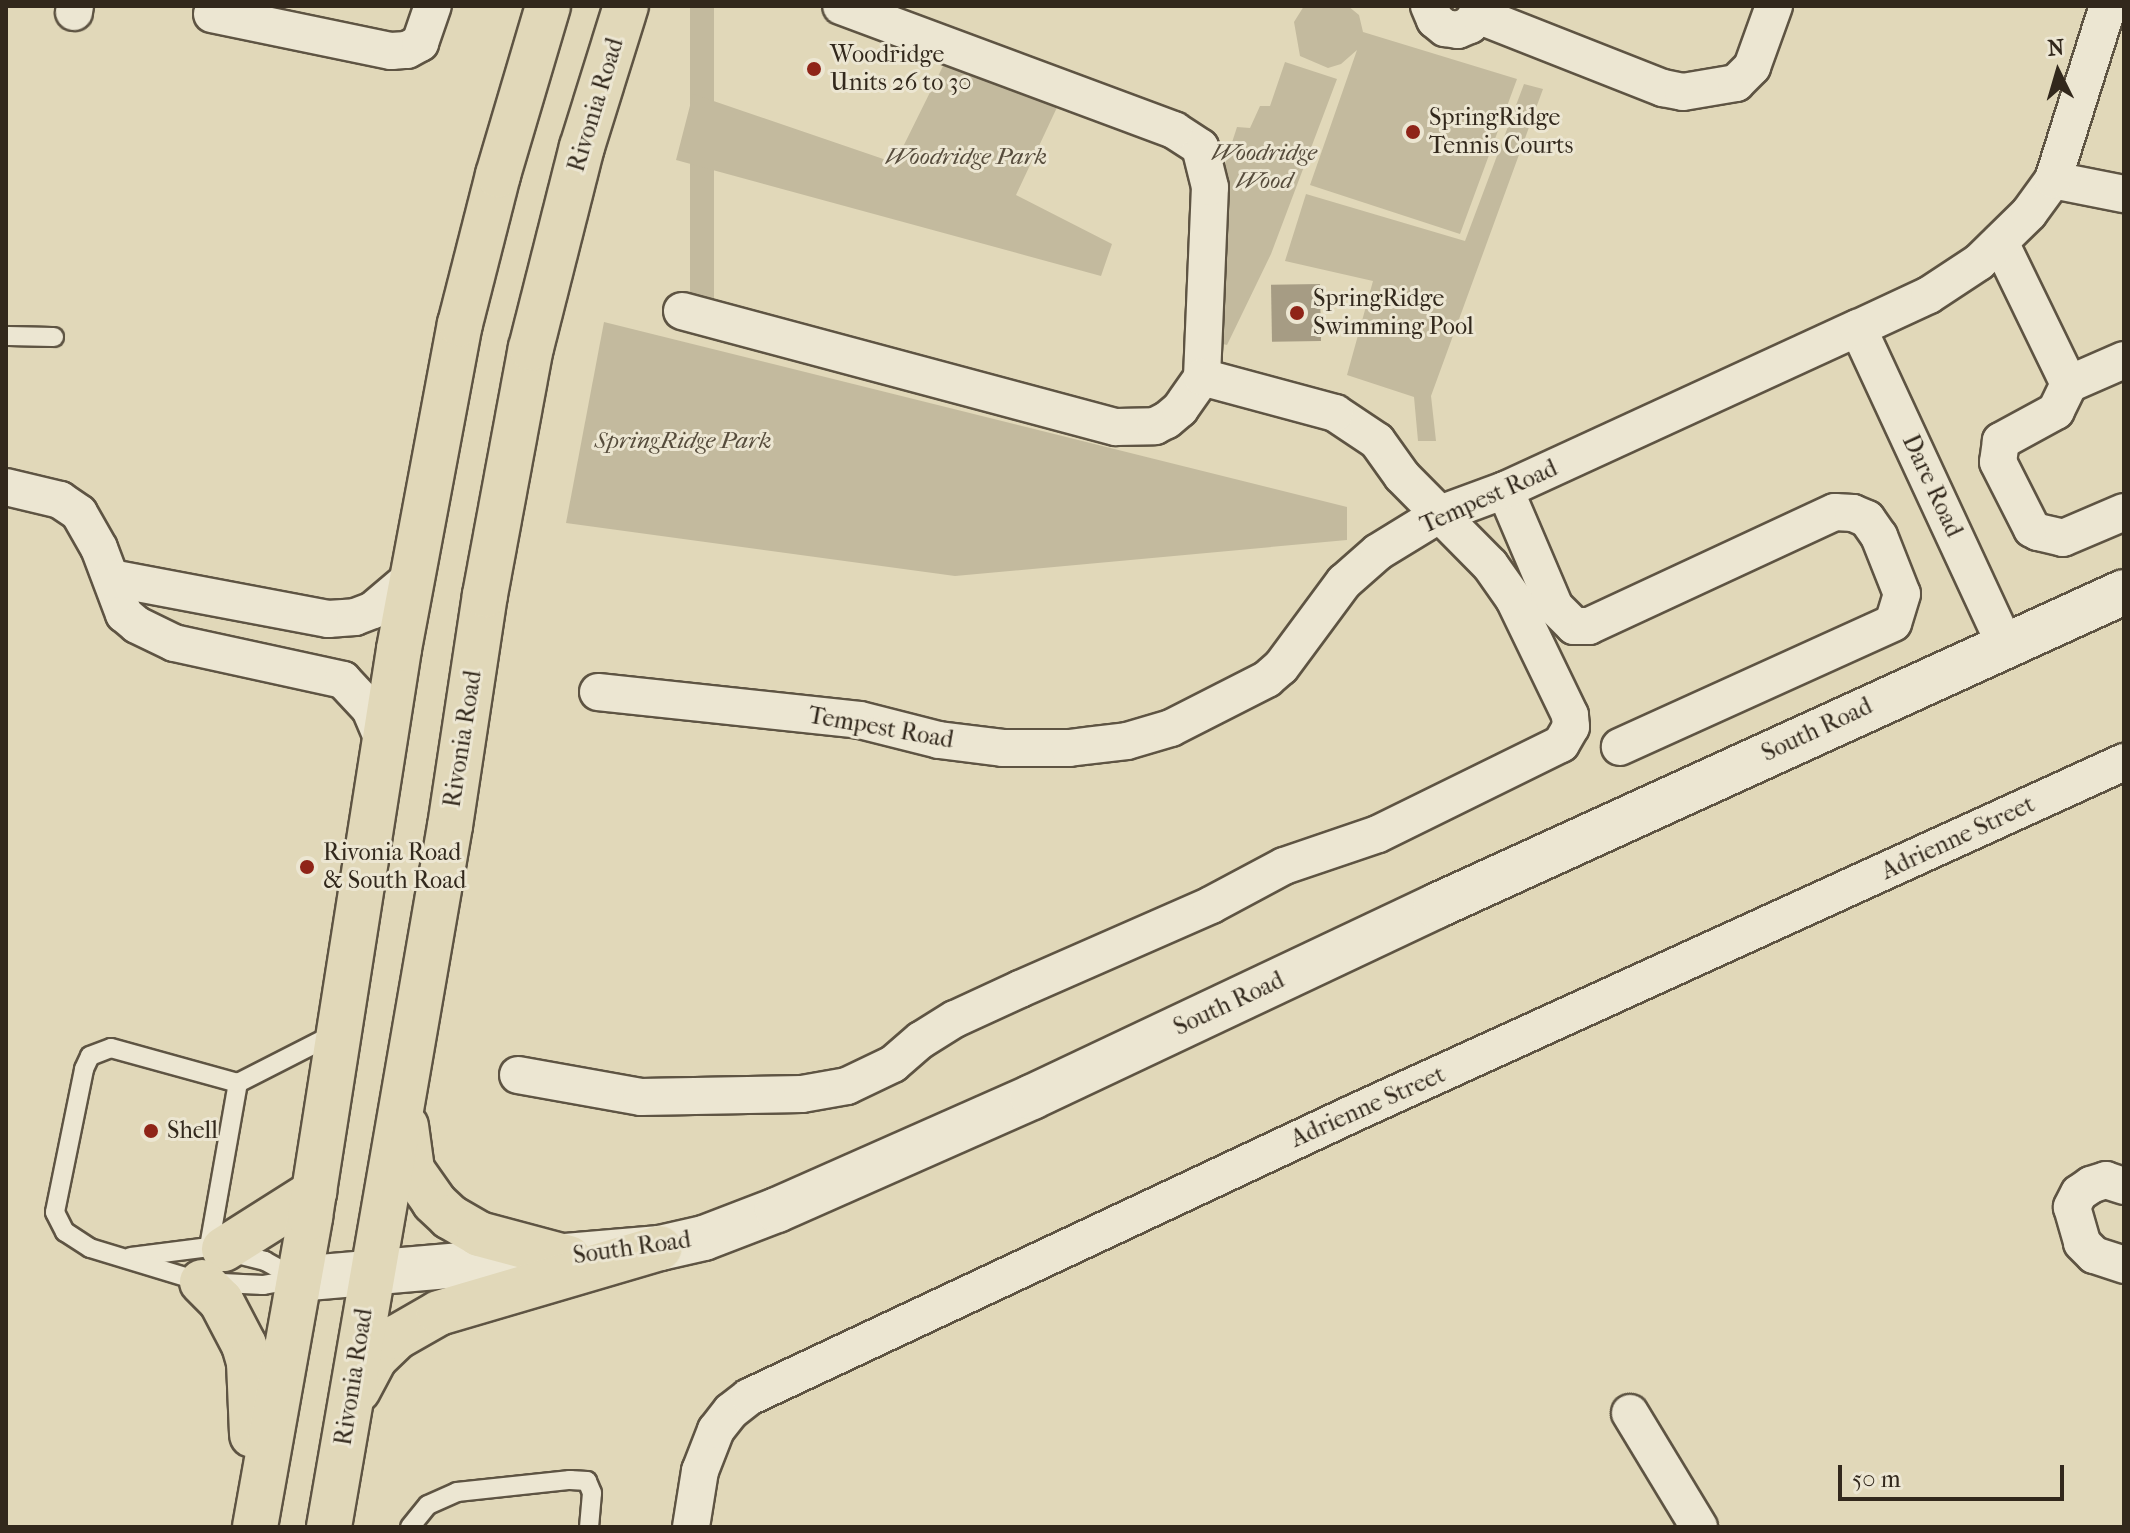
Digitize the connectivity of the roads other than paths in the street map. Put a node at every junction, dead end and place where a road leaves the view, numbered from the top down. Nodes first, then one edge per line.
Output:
1 (433, 6) edge
2 (548, 6) edge
3 (626, 6) edge
4 (841, 6) edge
5 (1429, 6) edge
6 (1774, 6) edge
7 (2108, 6) edge
8 (1481, 11) edge
9 (212, 14) dead end
10 (2053, 180) junction
11 (2124, 194) edge
12 (2000, 242) junction
13 (682, 311) dead end
14 (1858, 328) junction
15 (6, 336) edge
16 (54, 337) dead end
17 (2124, 360) edge
18 (1202, 377) junction
19 (2069, 384) junction
20 (6, 487) edge
21 (1505, 490) junction
22 (2124, 512) edge
23 (1440, 514) junction
24 (412, 577) junction
25 (111, 578) junction
26 (2124, 592) edge
27 (2005, 644) junction
28 (598, 692) dead end
29 (384, 742) junction
30 (1620, 747) dead end
31 (2124, 762) edge
32 (337, 1032) junction
33 (518, 1075) dead end
34 (238, 1083) junction
35 (403, 1091) junction
36 (2124, 1186) edge
37 (314, 1192) junction
38 (660, 1248) junction
39 (127, 1258) junction
40 (569, 1258) junction
41 (212, 1259) junction
42 (2124, 1265) edge
43 (371, 1271) junction
44 (297, 1279) junction
45 (349, 1405) junction
46 (1630, 1413) dead end
47 (256, 1524) edge
48 (329, 1527) edge
49 (410, 1527) edge
50 (589, 1527) edge
51 (691, 1527) edge
52 (1699, 1527) edge

1 - 9 street
2 - 24 main road
3 - 35 main road, Rivonia Road
4 - 18 street
5 - 8 street
6 - 8 street
7 - 10 street, Tempest Road
10 - 11 street
10 - 12 street, Tempest Road
12 - 14 street, Tempest Road
12 - 19 street
13 - 18 street
14 - 21 street, Tempest Road
14 - 27 street, Dare Road
15 - 16 lane
17 - 19 street
18 - 23 street
19 - 22 street
20 - 25 street
21 - 23 street, Tempest Road
21 - 30 street
23 - 28 street, Tempest Road
23 - 33 street
24 - 25 street
24 - 29 main road
25 - 29 street
26 - 27 street, South Road
27 - 38 street, South Road
29 - 32 main road
31 - 51 street, Adrienne Street
32 - 34 lane
32 - 37 main road
34 - 39 lane
34 - 41 lane
35 - 40 main road
35 - 43 main road, Rivonia Road
36 - 42 street
37 - 41 main road
37 - 44 main road
38 - 40 street, South Road
38 - 45 main road
39 - 41 lane
39 - 41 lane
40 - 43 street, South Road
41 - 44 lane
41 - 44 lane
41 - 47 main road
43 - 44 street, South Road
43 - 45 main road, Rivonia Road
44 - 47 main road
45 - 48 main road, Rivonia Road
46 - 52 street
49 - 50 lane

